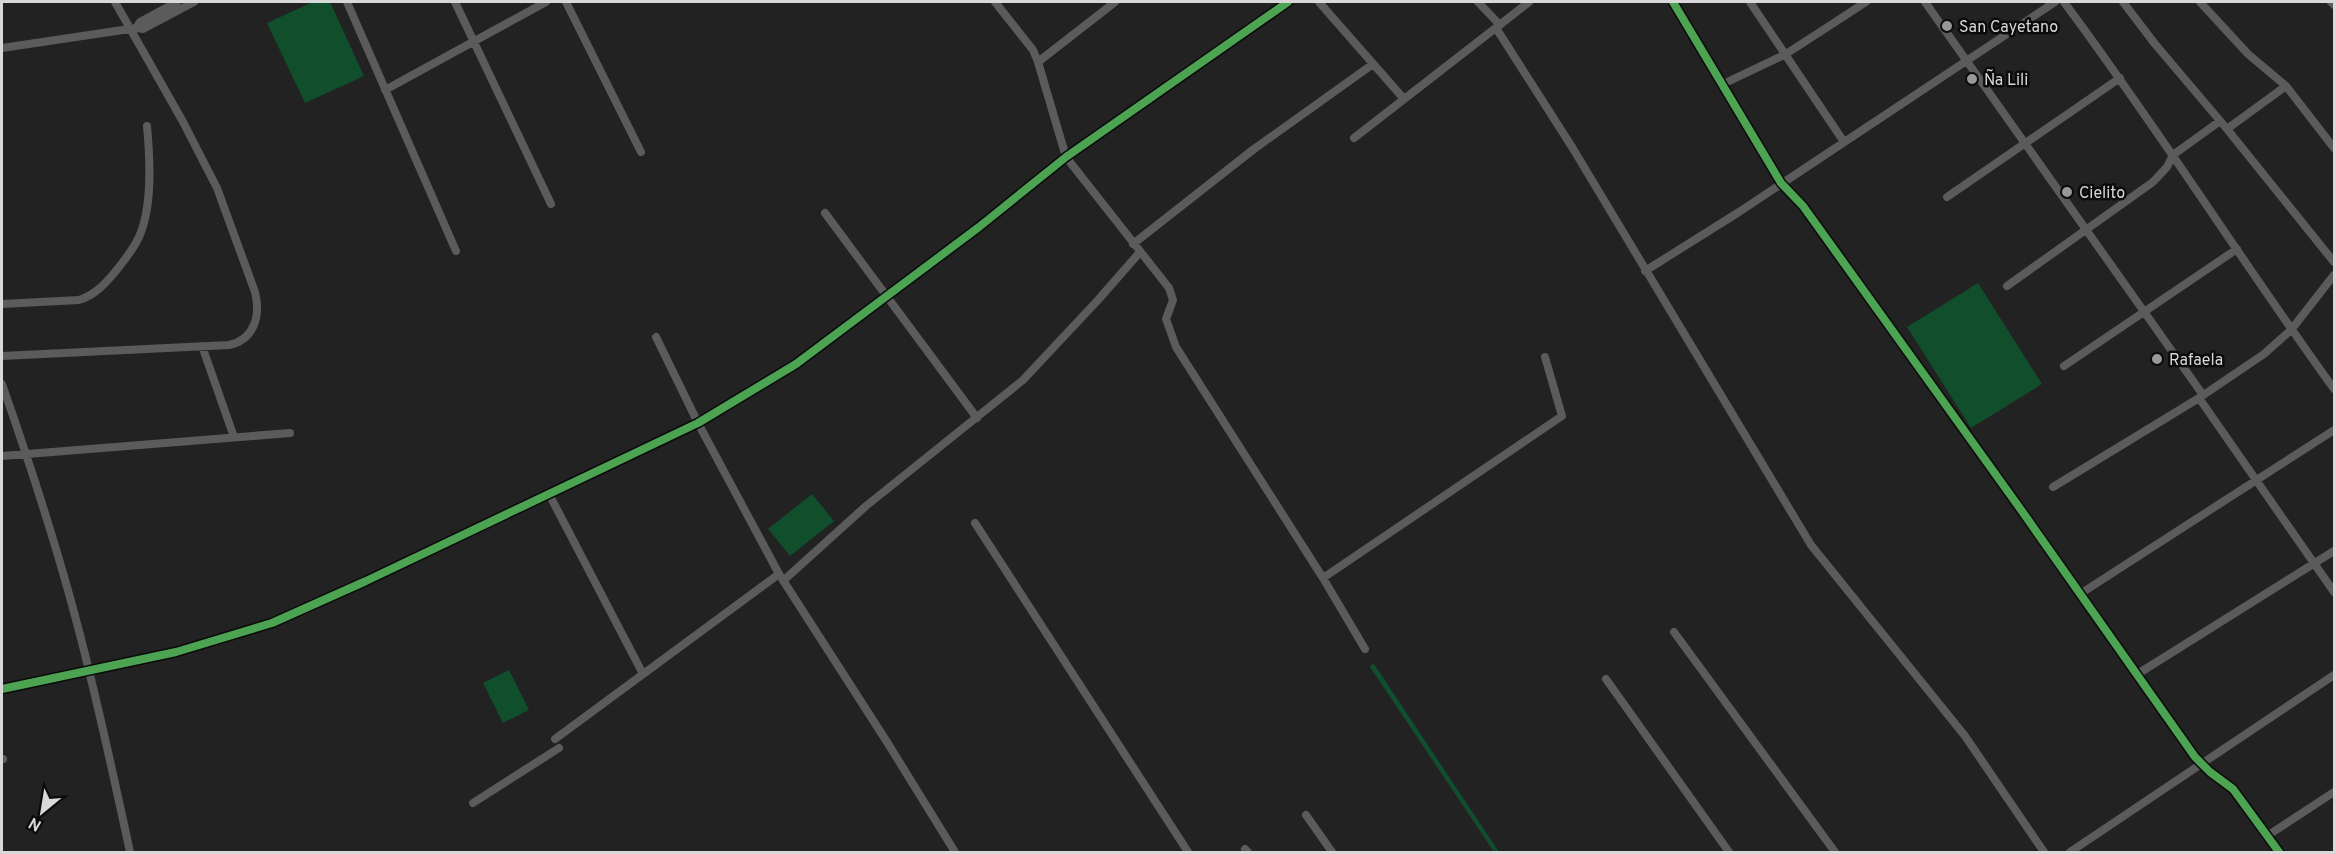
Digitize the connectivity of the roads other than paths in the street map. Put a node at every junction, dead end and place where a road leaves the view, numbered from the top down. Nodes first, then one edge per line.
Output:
1 (115, 2) edge
2 (177, 2) edge
3 (194, 2) edge
4 (347, 2) edge
5 (455, 2) edge
6 (546, 2) edge
7 (566, 2) edge
8 (995, 2) edge
9 (1113, 2) edge
10 (1288, 2) edge
11 (1319, 2) edge
12 (1478, 2) edge
13 (1529, 2) edge
14 (1673, 2) edge
15 (1750, 2) edge
16 (1866, 2) edge
17 (1925, 2) edge
18 (2055, 2) edge
19 (2064, 2) edge
20 (2123, 2) edge
21 (2200, 2) edge
22 (2331, 2) edge
23 (2334, 5) edge
24 (1498, 26) junction
25 (131, 28) junction
26 (474, 41) junction
27 (2, 48) edge
28 (1786, 54) junction
29 (1967, 61) junction
30 (1038, 62) junction
31 (1373, 64) junction
32 (2120, 78) junction
33 (1723, 84) junction
34 (2286, 86) junction
35 (385, 90) junction
36 (1404, 99) junction
37 (2220, 121) junction
38 (147, 126) dead end
39 (2227, 129) junction
40 (1354, 138) dead end
41 (1844, 141) junction
42 (2025, 143) junction
43 (2334, 148) edge
44 (641, 152) dead end
45 (2174, 155) junction
46 (1066, 157) junction
47 (1781, 183) junction
48 (1947, 196) dead end
49 (551, 204) dead end
50 (825, 213) dead end
51 (2086, 229) junction
52 (1133, 244) junction
53 (2237, 249) junction
54 (456, 251) dead end
55 (1140, 252) junction
56 (2334, 262) edge
57 (1645, 271) junction
58 (2334, 275) edge
59 (2007, 286) dead end
60 (886, 295) junction
61 (2, 304) edge
62 (2144, 312) junction
63 (2291, 330) junction
64 (656, 337) dead end
65 (202, 346) junction
66 (2, 356) edge
67 (1545, 357) dead end
68 (2064, 366) dead end
69 (2, 384) edge
70 (2334, 389) edge
71 (2201, 397) junction
72 (977, 418) junction
73 (698, 423) junction
74 (2334, 430) edge
75 (290, 433) dead end
76 (234, 437) junction
77 (27, 454) junction
78 (2, 456) edge
79 (2256, 480) junction
80 (2053, 487) dead end
81 (549, 494) junction
82 (975, 524) dead end
83 (2334, 551) edge
84 (2316, 564) junction
85 (782, 577) junction
86 (1323, 578) junction
87 (2334, 592) edge
88 (2080, 594) junction
89 (1674, 632) dead end
90 (1365, 649) dead end
91 (89, 670) junction
92 (644, 674) junction
93 (2136, 675) junction
94 (2334, 675) edge
95 (1606, 679) dead end
96 (2, 690) edge
97 (555, 739) dead end
98 (560, 748) dead end
99 (2201, 765) junction
100 (2334, 792) edge
101 (473, 803) dead end
102 (1306, 815) dead end
103 (2267, 836) junction
104 (130, 852) edge
105 (955, 852) edge
106 (1188, 852) edge
107 (1332, 852) edge
108 (1729, 852) edge
109 (1835, 852) edge
110 (2044, 852) edge
111 (2070, 852) edge
112 (2278, 852) edge

1 - 25 street
2 - 25 street
3 - 25 street
4 - 35 street
5 - 26 street
6 - 26 street
7 - 44 street
8 - 30 street
9 - 30 street
10 - 46 street
11 - 31 street
12 - 24 street
13 - 24 street
14 - 33 street
15 - 28 street
16 - 28 street
17 - 29 street
18 - 29 street
19 - 32 street
20 - 37 street
21 - 34 street
22 - 23 street
24 - 36 street
24 - 57 street
25 - 27 street
25 - 65 street
26 - 35 street
26 - 49 street
28 - 33 street
28 - 41 street
29 - 41 street
29 - 42 street
30 - 46 street
31 - 36 street
31 - 52 street
32 - 42 street
32 - 45 street
33 - 47 street
34 - 39 street
34 - 43 street
35 - 54 street
36 - 40 street
37 - 39 street
37 - 45 street
38 - 61 street
39 - 56 street
41 - 47 street
42 - 48 street
42 - 51 street
45 - 51 street
45 - 53 street
46 - 52 street
46 - 60 street
47 - 57 street
47 - 88 street
50 - 60 street
51 - 59 street
51 - 62 street
52 - 55 street
53 - 62 street
53 - 63 street
55 - 72 street
55 - 86 street
57 - 110 street
58 - 63 street
60 - 72 street
60 - 73 street
62 - 68 street
62 - 71 street
63 - 70 street
63 - 71 street
64 - 73 street
65 - 66 street
65 - 76 street
67 - 86 street
69 - 77 street
71 - 79 street
71 - 80 street
72 - 85 street
73 - 81 street
73 - 85 street
74 - 79 street
75 - 76 street
76 - 77 street
77 - 78 street
77 - 91 street
79 - 84 street
79 - 88 street
81 - 91 street
81 - 92 street
82 - 106 street
83 - 84 street
84 - 87 street
84 - 93 street
85 - 92 street
85 - 105 street
86 - 90 street
88 - 93 street
89 - 109 street
91 - 96 street
91 - 104 street
92 - 97 street
93 - 99 street
94 - 99 street
95 - 108 street
98 - 101 street
99 - 103 street
99 - 111 street
100 - 103 street
102 - 107 street
103 - 112 street

